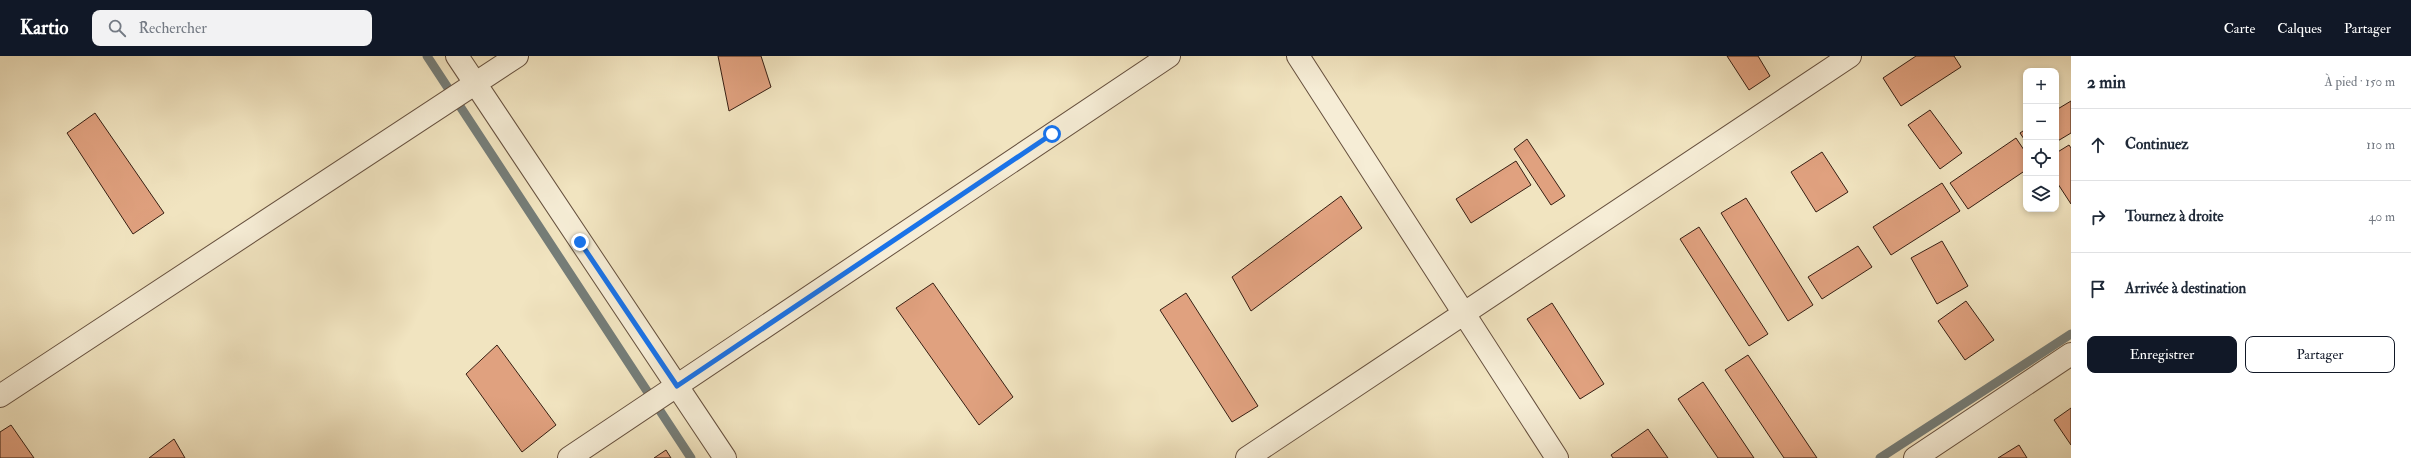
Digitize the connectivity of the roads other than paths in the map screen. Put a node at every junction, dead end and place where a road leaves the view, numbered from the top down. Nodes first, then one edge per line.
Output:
1 (457, 56) edge
2 (517, 56) edge
3 (1169, 56) edge
4 (1298, 56) edge
5 (1850, 56) edge
6 (475, 84) junction
7 (1464, 312) junction
8 (2071, 354) edge
9 (677, 386) junction
10 (0, 396) edge
11 (569, 458) edge
12 (725, 458) edge
13 (1247, 458) edge
14 (1557, 458) edge
15 (1915, 458) edge

1 - 6 street
2 - 6 street
3 - 9 street
4 - 7 street
5 - 7 street
6 - 9 street
6 - 10 street
7 - 13 street
7 - 14 street
8 - 15 street
9 - 11 street
9 - 12 street

